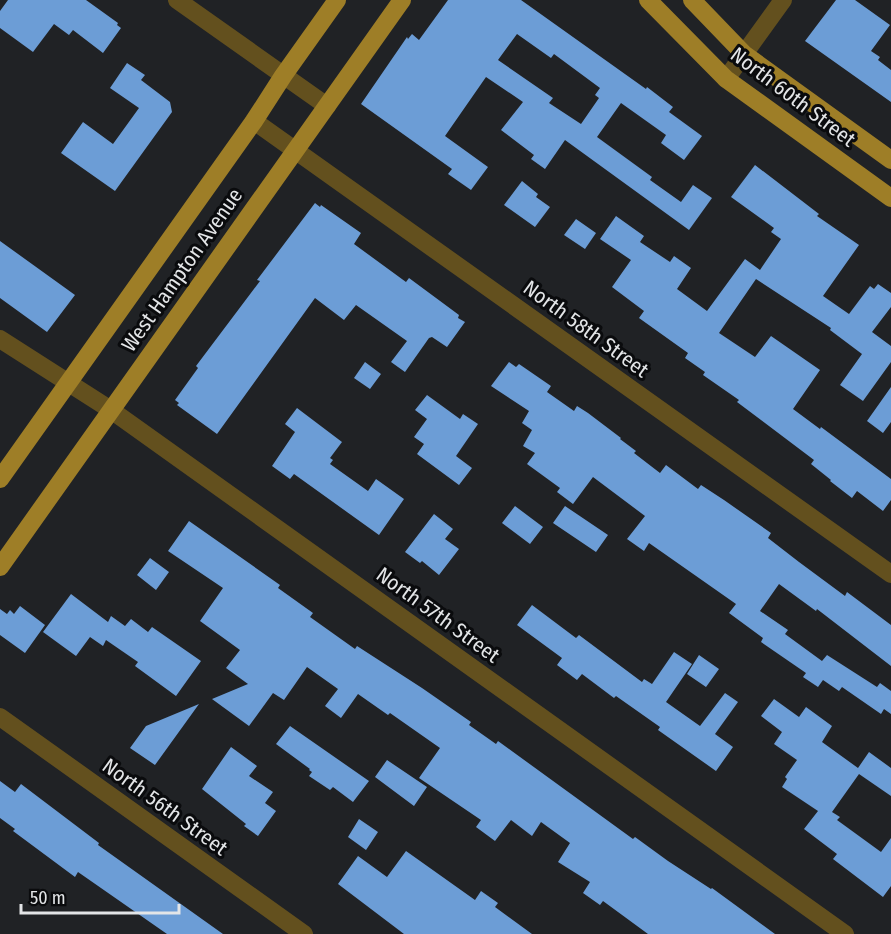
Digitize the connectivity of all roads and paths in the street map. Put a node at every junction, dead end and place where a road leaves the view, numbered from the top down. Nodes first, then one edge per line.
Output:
1 (177, 0) edge
2 (337, 0) edge
3 (402, 0) edge
4 (648, 0) edge
5 (692, 0) edge
6 (783, 0) edge
7 (744, 54) junction
8 (283, 76) junction
9 (726, 79) junction
10 (327, 106) junction
11 (254, 121) junction
12 (295, 149) junction
13 (891, 160) edge
14 (891, 198) edge
15 (0, 339) edge
16 (69, 383) junction
17 (111, 410) junction
18 (0, 479) edge
19 (0, 567) edge
20 (891, 574) edge
21 (0, 717) edge
22 (304, 934) edge
23 (845, 934) edge

1 - 8 street
2 - 8 main road, West Hampton Avenue
3 - 10 main road, West Hampton Avenue
4 - 9 main road, North 60th Street
5 - 7 main road, North 60th Street
6 - 7 street
7 - 9 street
7 - 13 main road, North 60th Street
8 - 10 street
8 - 11 main road, West Hampton Avenue
9 - 14 main road, North 60th Street
10 - 12 main road, West Hampton Avenue
11 - 12 street, North 58th Street
11 - 16 main road, West Hampton Avenue
12 - 17 main road, West Hampton Avenue
12 - 20 street, North 58th Street
15 - 16 street, North 57th Street
16 - 17 street, North 57th Street
16 - 18 main road, West Hampton Avenue
17 - 19 main road, West Hampton Avenue
17 - 23 street, North 57th Street
21 - 22 street, North 56th Street

